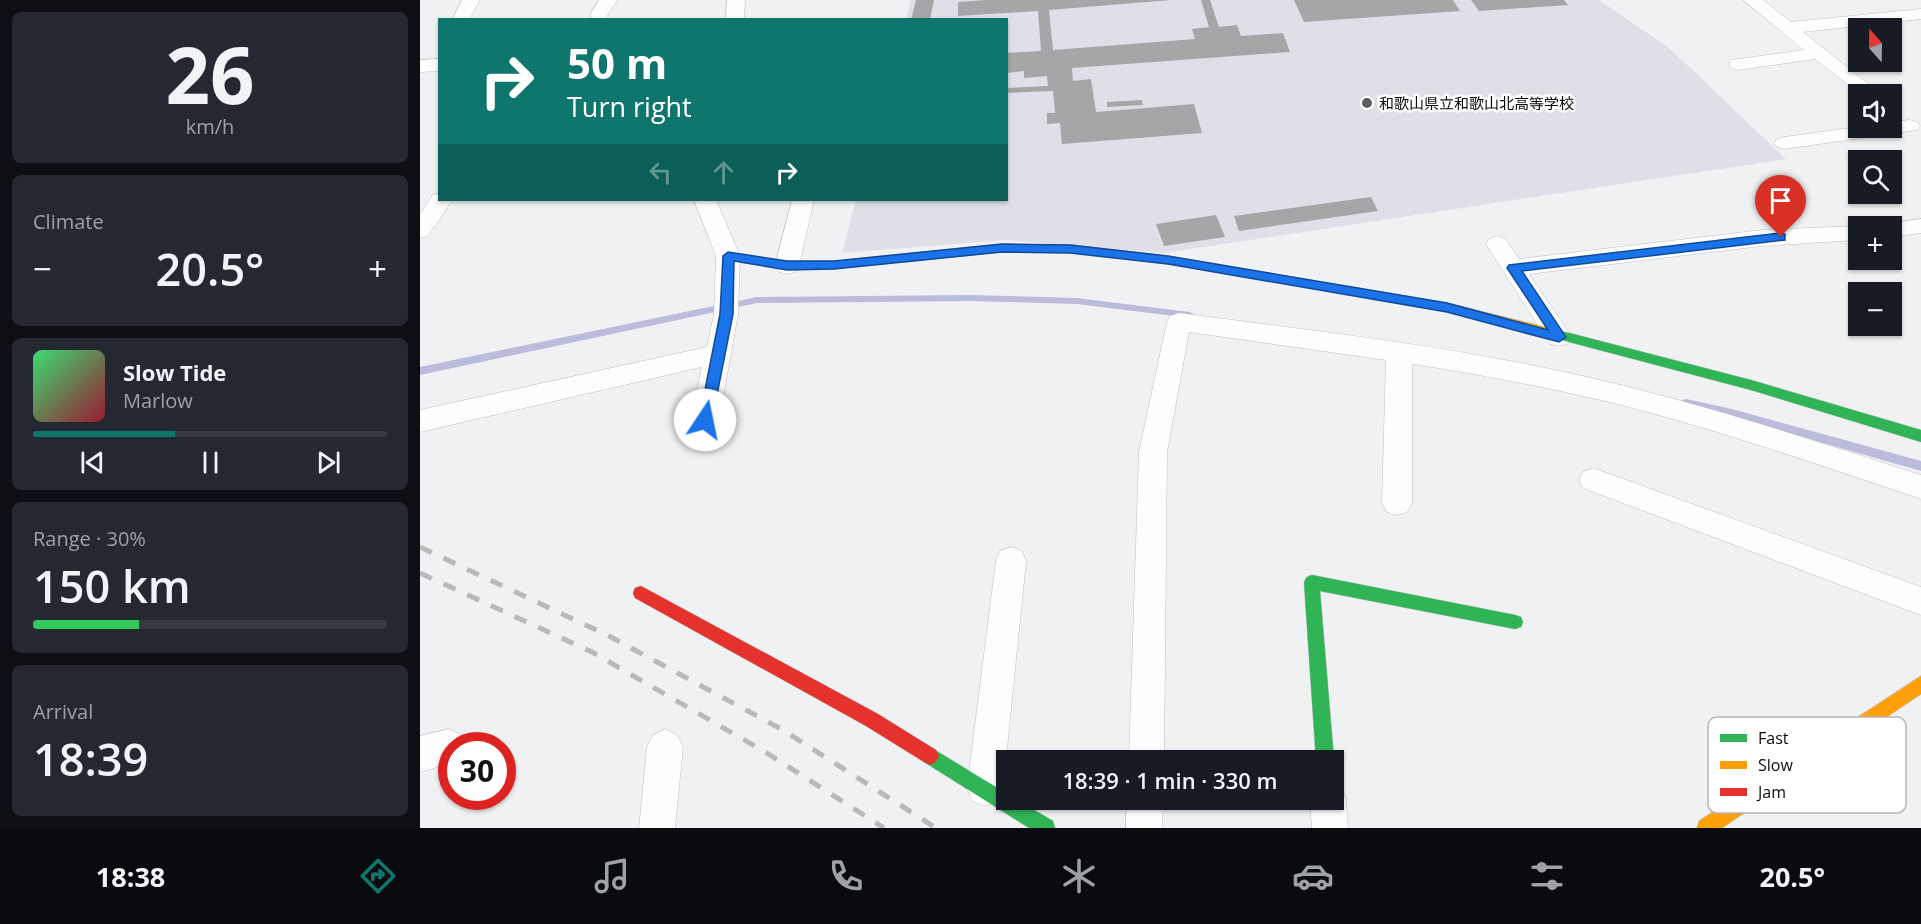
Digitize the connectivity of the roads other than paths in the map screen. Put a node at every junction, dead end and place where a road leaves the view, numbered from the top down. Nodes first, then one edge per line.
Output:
1 (471, 0) edge
2 (608, 0) edge
3 (736, 0) edge
4 (1752, 0) edge
5 (1921, 14) edge
6 (598, 15) dead end
7 (461, 18) edge
8 (735, 18) edge
9 (1788, 28) junction
10 (1820, 53) junction
11 (1738, 64) dead end
12 (1859, 84) edge
13 (1902, 120) edge
14 (1915, 131) edge
15 (1784, 143) dead end
16 (440, 201) edge
17 (705, 201) edge
18 (803, 201) edge
19 (1921, 226) edge
20 (1902, 229) edge
21 (420, 231) edge
22 (1848, 234) edge
23 (1497, 244) dead end
24 (728, 256) junction
25 (787, 266) junction
26 (1513, 268) junction
27 (1559, 337) junction
28 (1398, 353) junction
29 (718, 354) junction
30 (705, 420) dead end
31 (420, 421) edge
32 (1921, 436) edge
33 (1593, 480) dead end
34 (1921, 487) edge
35 (1397, 503) dead end
36 (1011, 561) dead end
37 (641, 593) dead end
38 (1921, 601) edge
39 (1515, 622) dead end
40 (1921, 684) edge
41 (1872, 717) edge
42 (665, 747) dead end
43 (1146, 750) edge
44 (1324, 750) edge
45 (985, 788) junction
46 (1145, 810) edge
47 (1329, 810) edge
48 (1728, 813) edge
49 (657, 828) edge
50 (1046, 828) edge
51 (1144, 828) edge
52 (1330, 828) edge
53 (1706, 828) edge

1 - 7 street
2 - 6 street
3 - 8 street
4 - 9 street
5 - 9 street
9 - 10 street
10 - 11 street
10 - 12 street
13 - 14 street
14 - 15 street
16 - 21 street
17 - 24 street
18 - 25 street
19 - 20 street
22 - 26 street
23 - 26 street
24 - 25 street
24 - 29 street
25 - 27 street
26 - 27 street
27 - 32 street
28 - 34 street
28 - 35 street
28 - 43 street
29 - 30 street
29 - 31 street
33 - 38 street
36 - 45 street
37 - 45 street
39 - 44 street
40 - 41 street
42 - 49 street
45 - 50 street
46 - 51 street
47 - 52 street
48 - 53 street

